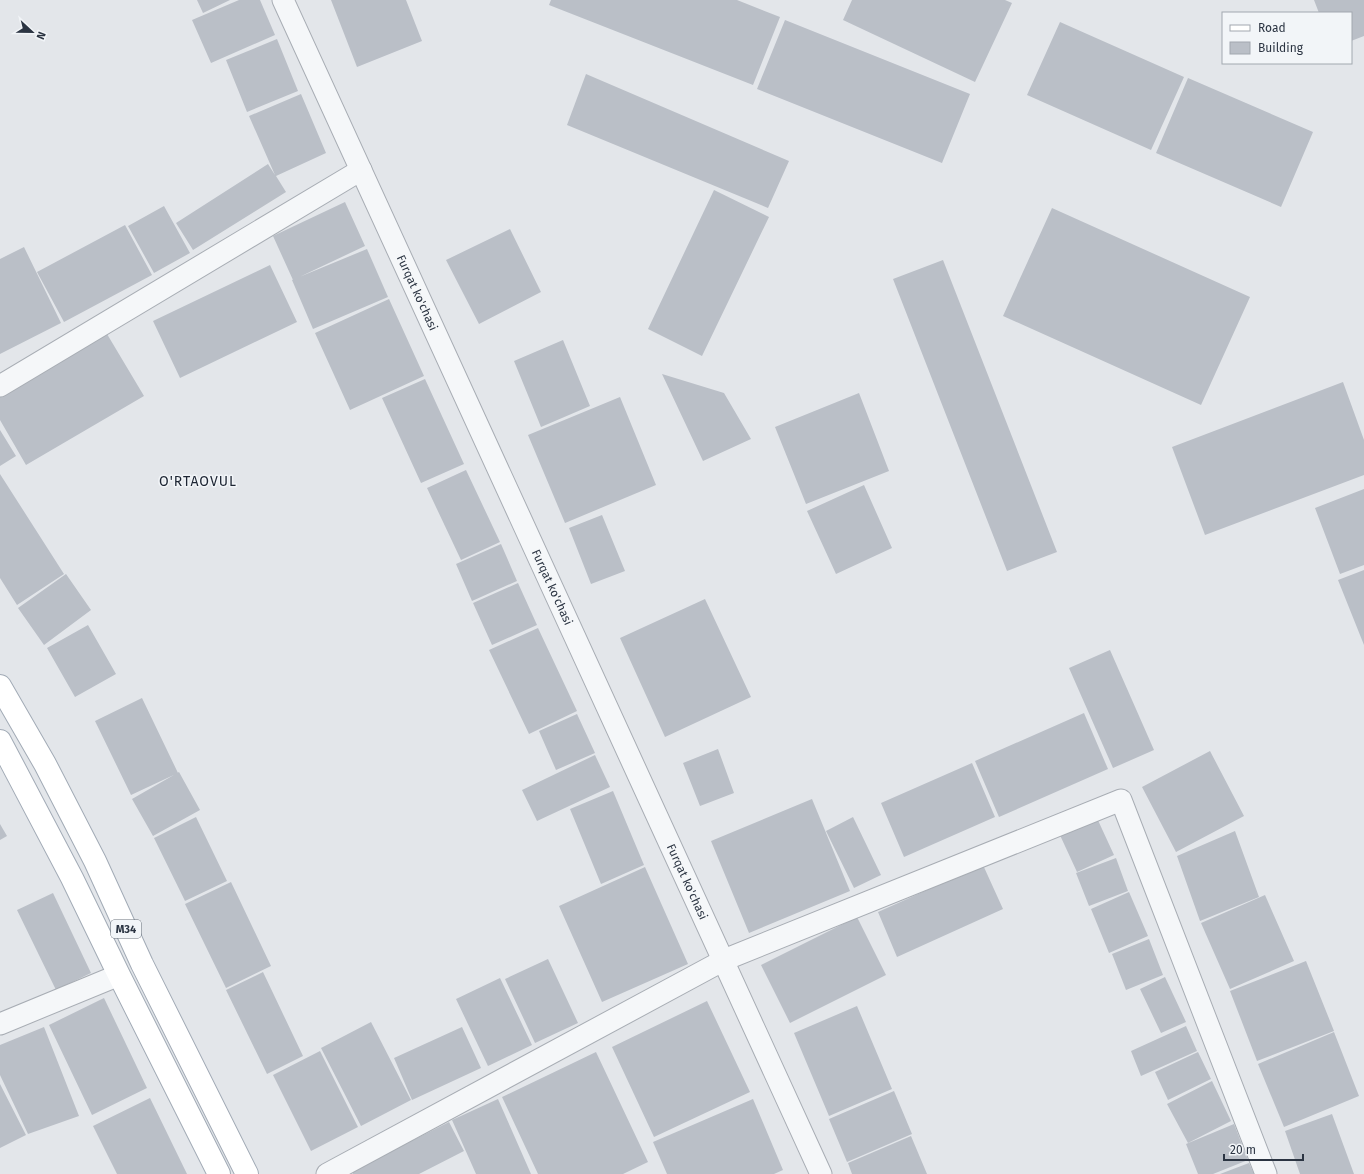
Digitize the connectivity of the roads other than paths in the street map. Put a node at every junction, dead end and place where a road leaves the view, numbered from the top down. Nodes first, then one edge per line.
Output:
1 (283, 0) edge
2 (361, 170) junction
3 (0, 386) edge
4 (0, 686) edge
5 (0, 741) edge
6 (724, 960) junction
7 (119, 975) junction
8 (0, 1024) edge
9 (220, 1174) edge
10 (247, 1174) edge
11 (327, 1174) edge
12 (821, 1174) edge
13 (1266, 1174) edge

1 - 2 street, Furqat ko'chasi
2 - 3 street
2 - 6 street, Furqat ko'chasi
4 - 10 main road, M34
5 - 7 main road, M34
6 - 11 street
6 - 12 street, Furqat ko'chasi
6 - 13 street
7 - 8 street
7 - 9 main road, M34

